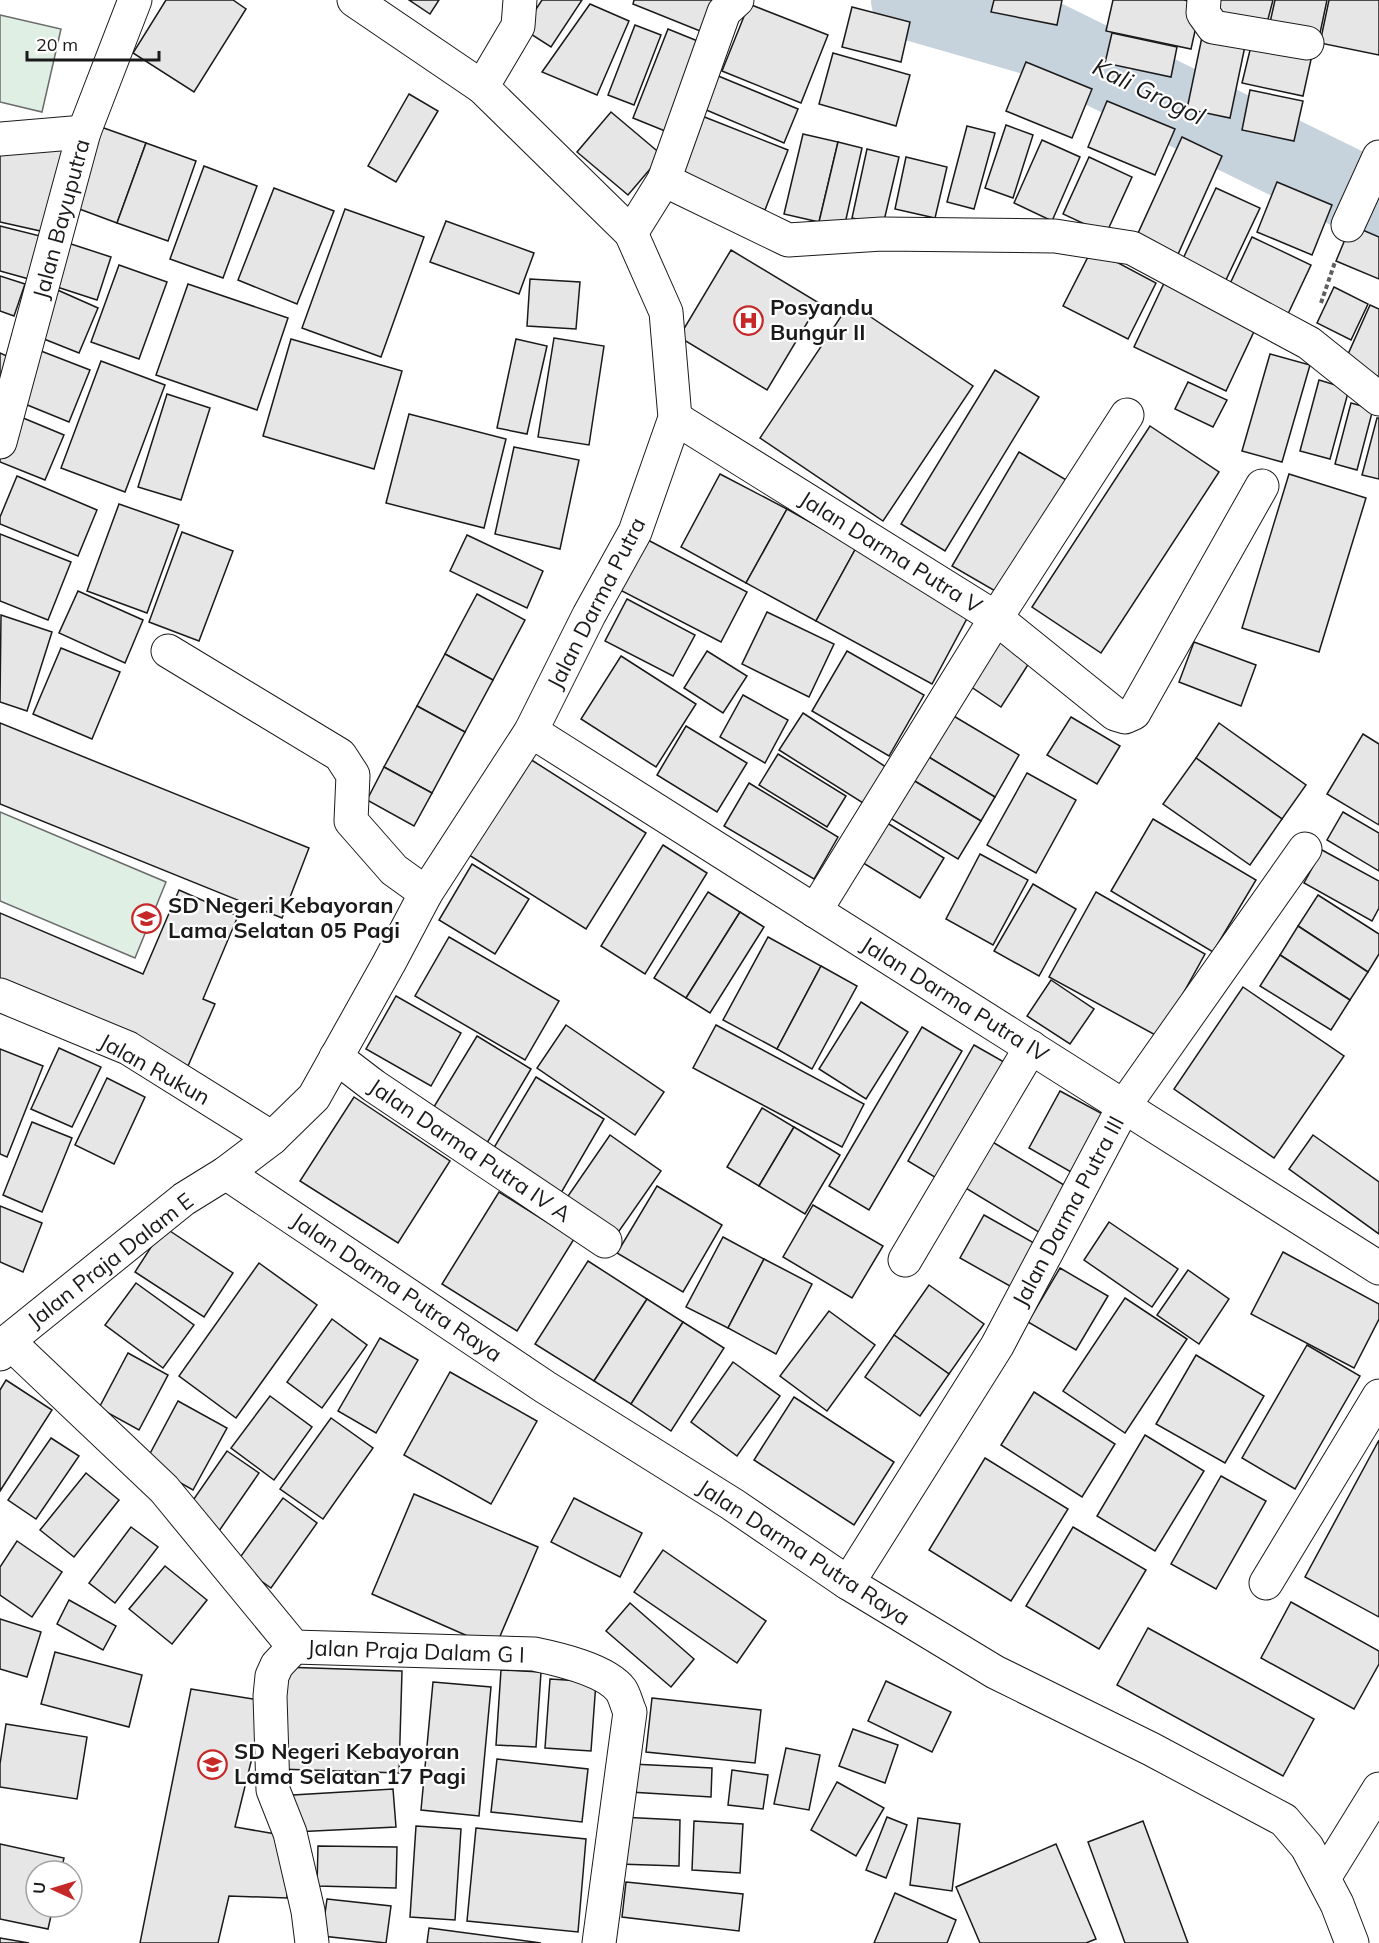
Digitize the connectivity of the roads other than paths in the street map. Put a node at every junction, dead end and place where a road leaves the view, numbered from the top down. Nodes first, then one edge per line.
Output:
1 (135, 0) edge
2 (354, 0) edge
3 (520, 0) edge
4 (737, 0) edge
5 (1204, 0) edge
6 (1307, 42) dead end
7 (482, 87) junction
8 (84, 132) junction
9 (0, 139) edge
10 (1379, 157) edge
11 (663, 180) junction
12 (1348, 225) road end
13 (631, 233) junction
14 (1379, 399) edge
15 (1128, 415) dead end
16 (675, 418) junction
17 (0, 442) edge
18 (1262, 486) dead end
19 (996, 618) junction
20 (168, 651) dead end
21 (531, 731) junction
22 (1305, 849) dead end
23 (426, 893) junction
24 (815, 911) junction
25 (0, 995) edge
26 (1031, 1047) junction
27 (336, 1057) junction
28 (1125, 1106) junction
29 (272, 1138) junction
30 (226, 1173) junction
31 (605, 1241) dead end
32 (905, 1260) dead end
33 (1379, 1268) edge
34 (4, 1347) edge
35 (1379, 1396) edge
36 (848, 1583) junction
37 (1266, 1583) dead end
38 (294, 1647) junction
39 (1379, 1789) edge
40 (1324, 1878) junction
41 (312, 1943) edge
42 (599, 1943) edge
43 (1352, 1943) edge

1 - 8 street, Jalan Bayuputra
2 - 7 street, Jalan Darma Putra
3 - 7 street
4 - 11 street
5 - 6 street
7 - 13 street, Jalan Darma Putra
8 - 9 street
8 - 17 street, Jalan Bayuputra
10 - 12 street
11 - 13 street
11 - 14 street
13 - 16 street, Jalan Darma Putra
15 - 19 street
16 - 19 street, Jalan Darma Putra V
16 - 21 street, Jalan Darma Putra
18 - 19 street
19 - 24 street, Jalan Darma Putra V
20 - 23 street
21 - 23 street, Jalan Darma Putra
21 - 24 street, Jalan Darma Putra IV
22 - 28 street, Jalan Darma Putra III
23 - 27 street, Jalan Darma Putra
24 - 26 street, Jalan Darma Putra IV
25 - 29 street, Jalan Rukun
26 - 28 street, Jalan Darma Putra IV
26 - 32 street
27 - 29 street, Jalan Darma Putra
27 - 31 street, Jalan Darma Putra IV A
28 - 33 street, Jalan Darma Putra IV
28 - 36 street, Jalan Darma Putra III
29 - 30 street, Jalan Darma Putra
30 - 34 street, Jalan Praja Dalam E
30 - 36 street, Jalan Darma Putra Raya
34 - 38 street, Jalan Praja Dalam G I
35 - 37 street
36 - 40 street, Jalan Darma Putra Raya
38 - 41 street
38 - 42 street, Jalan Praja Dalam G I
39 - 40 street
40 - 43 street, Jalan Darma Putra Raya

